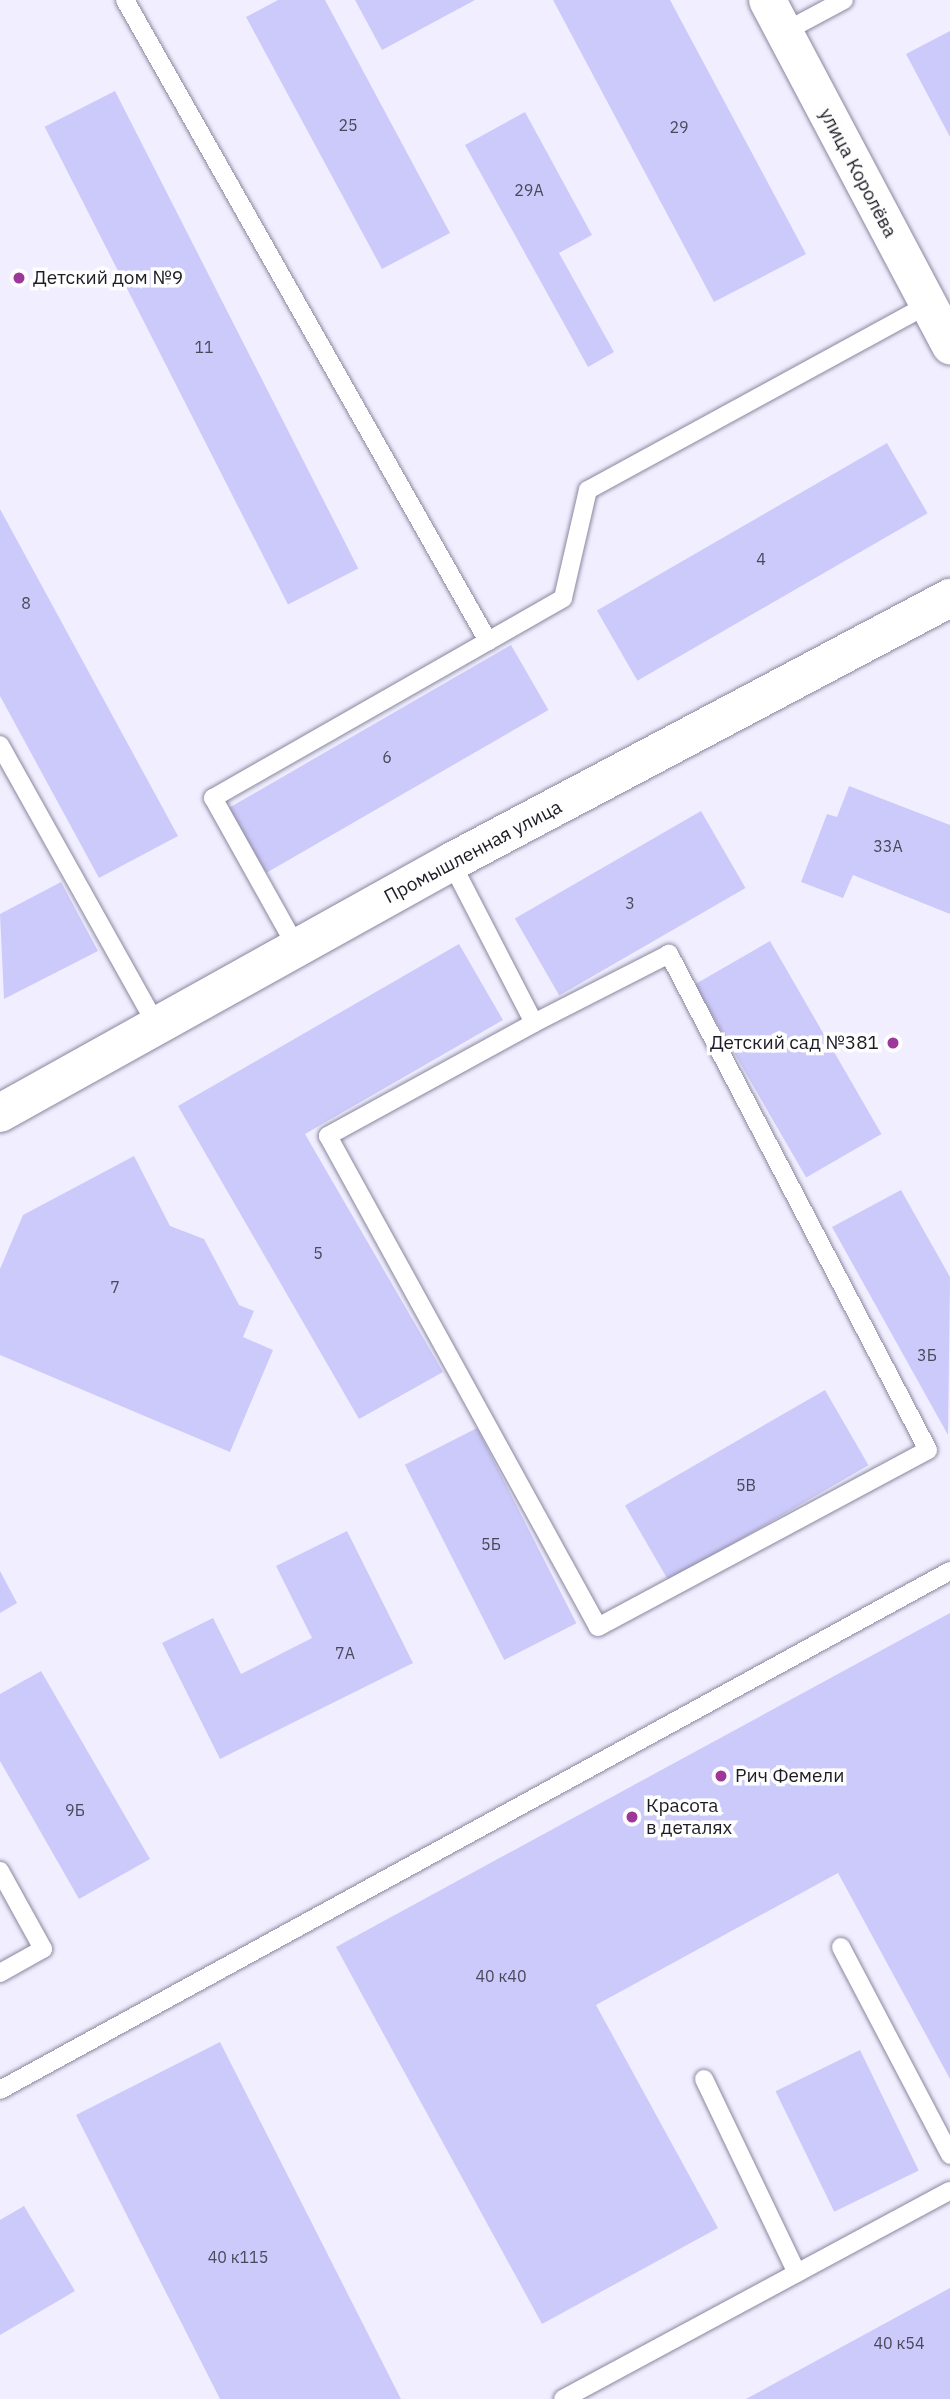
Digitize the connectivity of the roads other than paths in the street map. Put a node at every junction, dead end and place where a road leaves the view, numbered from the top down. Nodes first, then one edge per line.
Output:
1 (125, 0) edge
2 (767, 0) edge
3 (844, 0) edge
4 (784, 32) junction
5 (928, 305) junction
6 (950, 345) edge
7 (950, 598) edge
8 (488, 641) junction
9 (0, 745) edge
10 (451, 862) junction
11 (297, 947) junction
12 (534, 1023) junction
13 (157, 1026) junction
14 (0, 1113) edge
15 (950, 1571) edge
16 (0, 1871) edge
17 (841, 1947) dead end
18 (0, 1973) edge
19 (704, 2078) dead end
20 (0, 2090) edge
21 (950, 2155) edge
22 (950, 2191) edge
23 (797, 2273) junction
24 (563, 2399) edge

1 - 8 lane
2 - 4 street, улица Королёва
3 - 4 lane
4 - 5 street, улица Королёва
5 - 6 street, улица Королёва
5 - 8 lane
7 - 10 street, Промышленная улица
8 - 11 lane
9 - 13 lane
10 - 11 street, Промышленная улица
10 - 12 lane
11 - 13 street, Промышленная улица
12 - 12 lane
13 - 14 street, Промышленная улица
15 - 20 lane
16 - 18 lane
17 - 21 lane
19 - 23 lane
22 - 23 lane
23 - 24 lane

